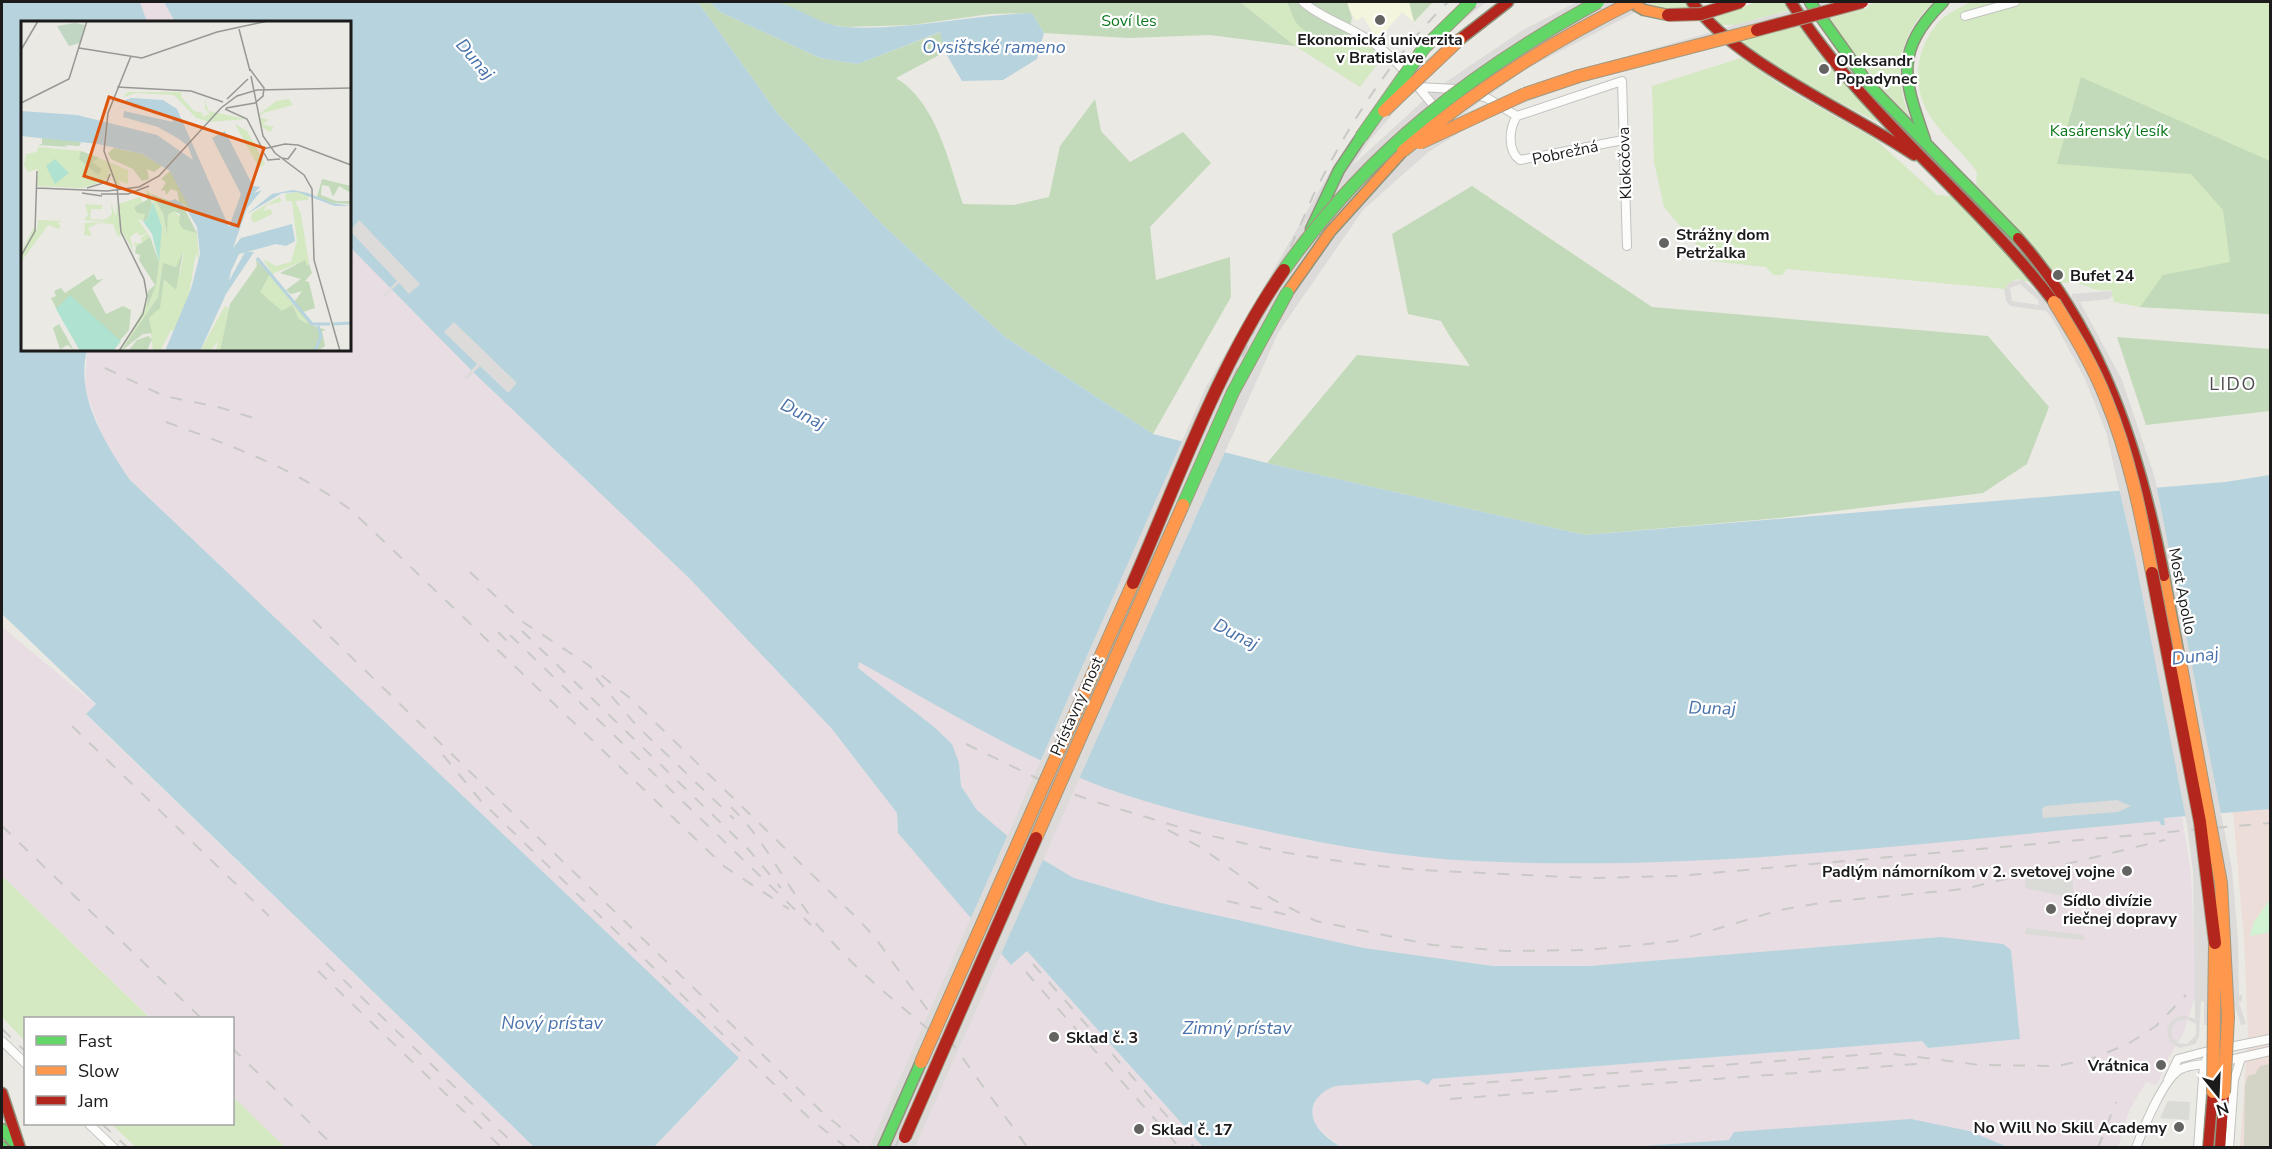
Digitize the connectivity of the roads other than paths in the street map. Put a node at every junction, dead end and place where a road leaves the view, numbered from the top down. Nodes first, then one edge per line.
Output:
1 (1302, 2) edge
2 (1471, 2) edge
3 (1508, 2) edge
4 (1598, 2) edge
5 (1631, 2) edge
6 (1692, 2) edge
7 (1740, 2) edge
8 (1791, 2) edge
9 (1810, 2) edge
10 (1862, 2) edge
11 (1943, 2) edge
12 (2015, 2) edge
13 (1965, 16) dead end
14 (1418, 87) junction
15 (1433, 105) dead end
16 (1516, 116) junction
17 (1361, 137) junction
18 (1623, 140) junction
19 (1926, 144) junction
20 (1403, 151) junction
21 (1938, 172) junction
22 (1959, 185) junction
23 (1305, 241) junction
24 (1627, 246) dead end
25 (2271, 1039) edge
26 (2, 1041) edge
27 (2230, 1047) dead end
28 (2271, 1050) edge
29 (2241, 1058) junction
30 (2230, 1060) dead end
31 (24, 1062) edge
32 (2206, 1064) junction
33 (2168, 1080) junction
34 (2, 1093) edge
35 (2218, 1093) junction
36 (2, 1109) edge
37 (2, 1120) edge
38 (90, 1125) edge
39 (2, 1130) edge
40 (903, 1142) edge
41 (20, 1148) edge
42 (114, 1148) edge
43 (883, 1148) edge
44 (2136, 1148) edge
45 (2198, 1148) edge
46 (2208, 1148) edge
47 (2220, 1148) edge
48 (2229, 1148) edge

1 - 14 street
2 - 17 main road, bridge
3 - 17 main road, bridge
4 - 23 main road, bridge
5 - 7 main road, bridge
5 - 20 main road, bridge
6 - 21 main road
8 - 21 main road
9 - 19 main road
10 - 20 main road, bridge
11 - 19 main road
12 - 13 street
14 - 15 street
14 - 16 street
16 - 18 street, Pobrežná
16 - 18 street, Klokočova
17 - 23 main road, bridge
18 - 24 street, Klokočova
19 - 22 main road
20 - 40 main road, Prístavný most, bridge
21 - 22 main road
22 - 35 main road, Most Apollo, bridge
23 - 43 main road, Prístavný most, bridge
25 - 27 street
26 - 31 street
28 - 29 street
29 - 30 street
29 - 48 street
32 - 33 street
32 - 33 street
32 - 45 street
33 - 44 street
34 - 41 main road
35 - 46 main road
35 - 47 main road
36 - 37 main road
38 - 42 street
39 - 41 main road

